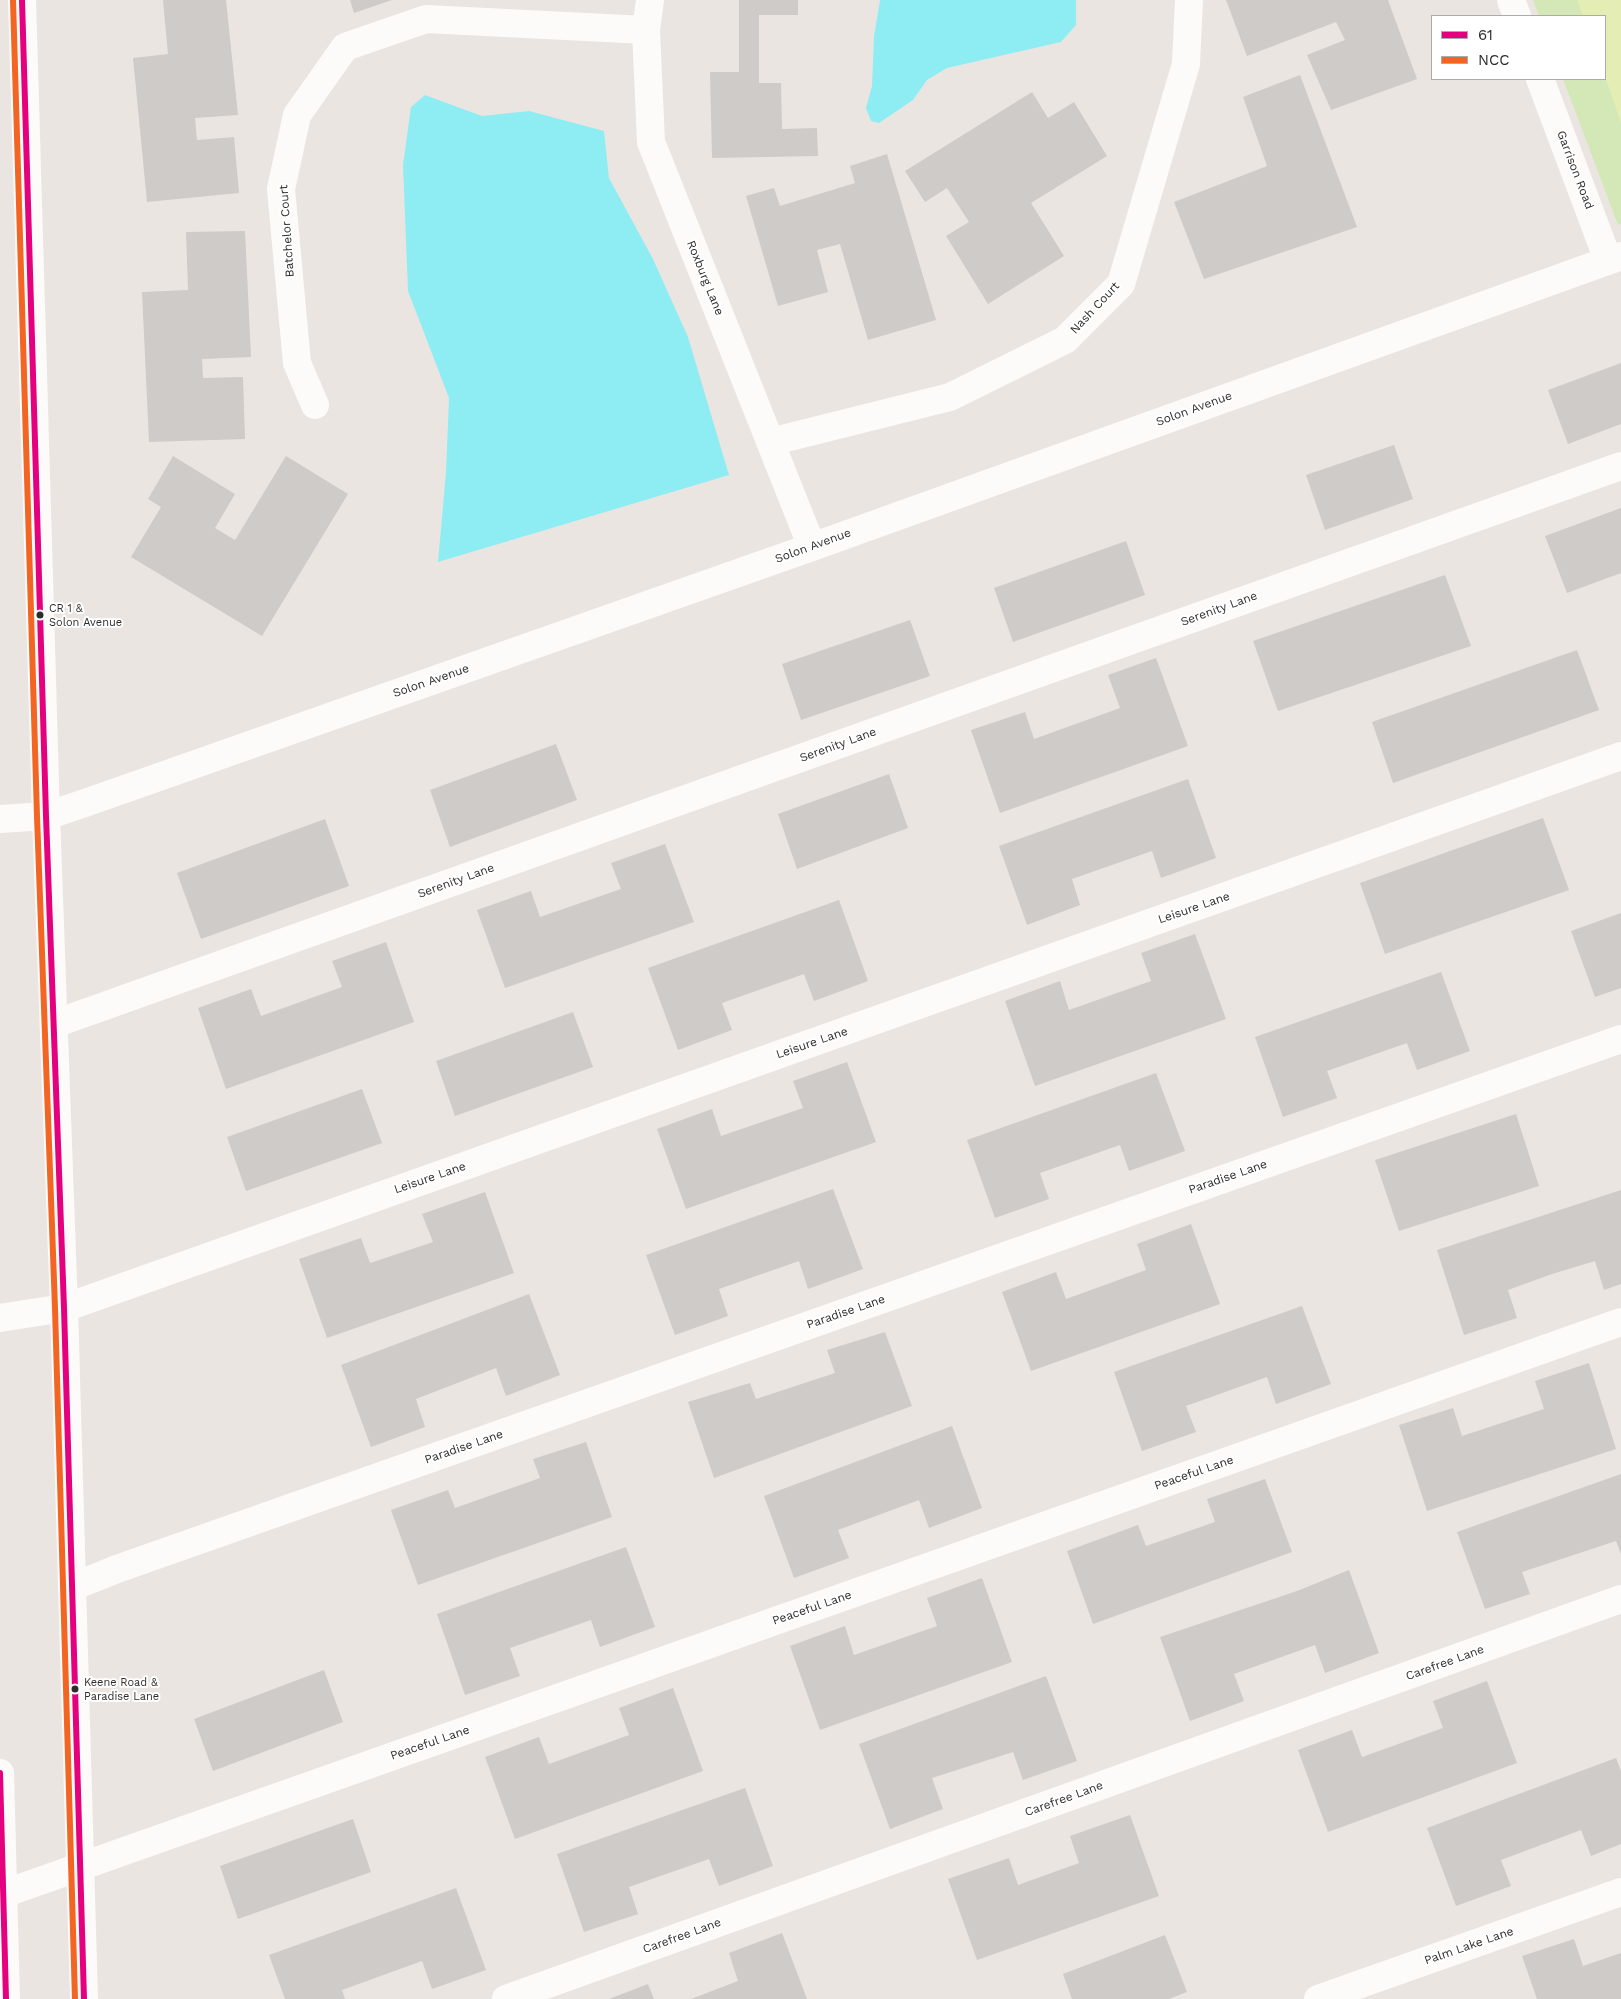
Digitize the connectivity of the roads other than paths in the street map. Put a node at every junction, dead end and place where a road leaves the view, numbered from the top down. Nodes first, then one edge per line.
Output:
1 (22, 0) edge
2 (650, 0) edge
3 (1189, 0) edge
4 (1511, 0) edge
5 (1517, 15) edge
6 (646, 30) junction
7 (1540, 80) edge
8 (1615, 258) edge
9 (315, 405) dead end
10 (770, 442) junction
11 (1621, 466) edge
12 (812, 547) junction
13 (1621, 756) edge
14 (46, 816) junction
15 (0, 819) edge
16 (54, 1024) junction
17 (1621, 1039) edge
18 (64, 1308) junction
19 (0, 1318) edge
20 (1621, 1322) edge
21 (72, 1587) junction
22 (1621, 1599) edge
23 (0, 1773) edge
24 (79, 1867) junction
25 (1621, 1892) edge
26 (4, 1894) junction
27 (6, 1999) edge
28 (84, 1999) edge
29 (506, 1999) edge
30 (1318, 1999) edge

1 - 14 street
2 - 6 street, Roxburg Lane
3 - 10 street, Nash Court
4 - 5 street
6 - 9 street, Batchelor Court
6 - 10 street, Roxburg Lane
7 - 8 street, Garrison Road
8 - 12 street, Solon Avenue
10 - 12 street, Roxburg Lane
11 - 16 street, Serenity Lane
12 - 14 street, Solon Avenue
13 - 18 street, Leisure Lane
14 - 15 street, Solon Avenue
14 - 16 street
16 - 18 street
17 - 21 street, Paradise Lane
18 - 19 street, Leisure Lane
18 - 21 street
20 - 24 street, Peaceful Lane
21 - 24 street
22 - 29 street, Carefree Lane
23 - 26 street
24 - 26 street, Peaceful Lane
24 - 28 street
25 - 30 street, Palm Lake Lane
26 - 27 street

